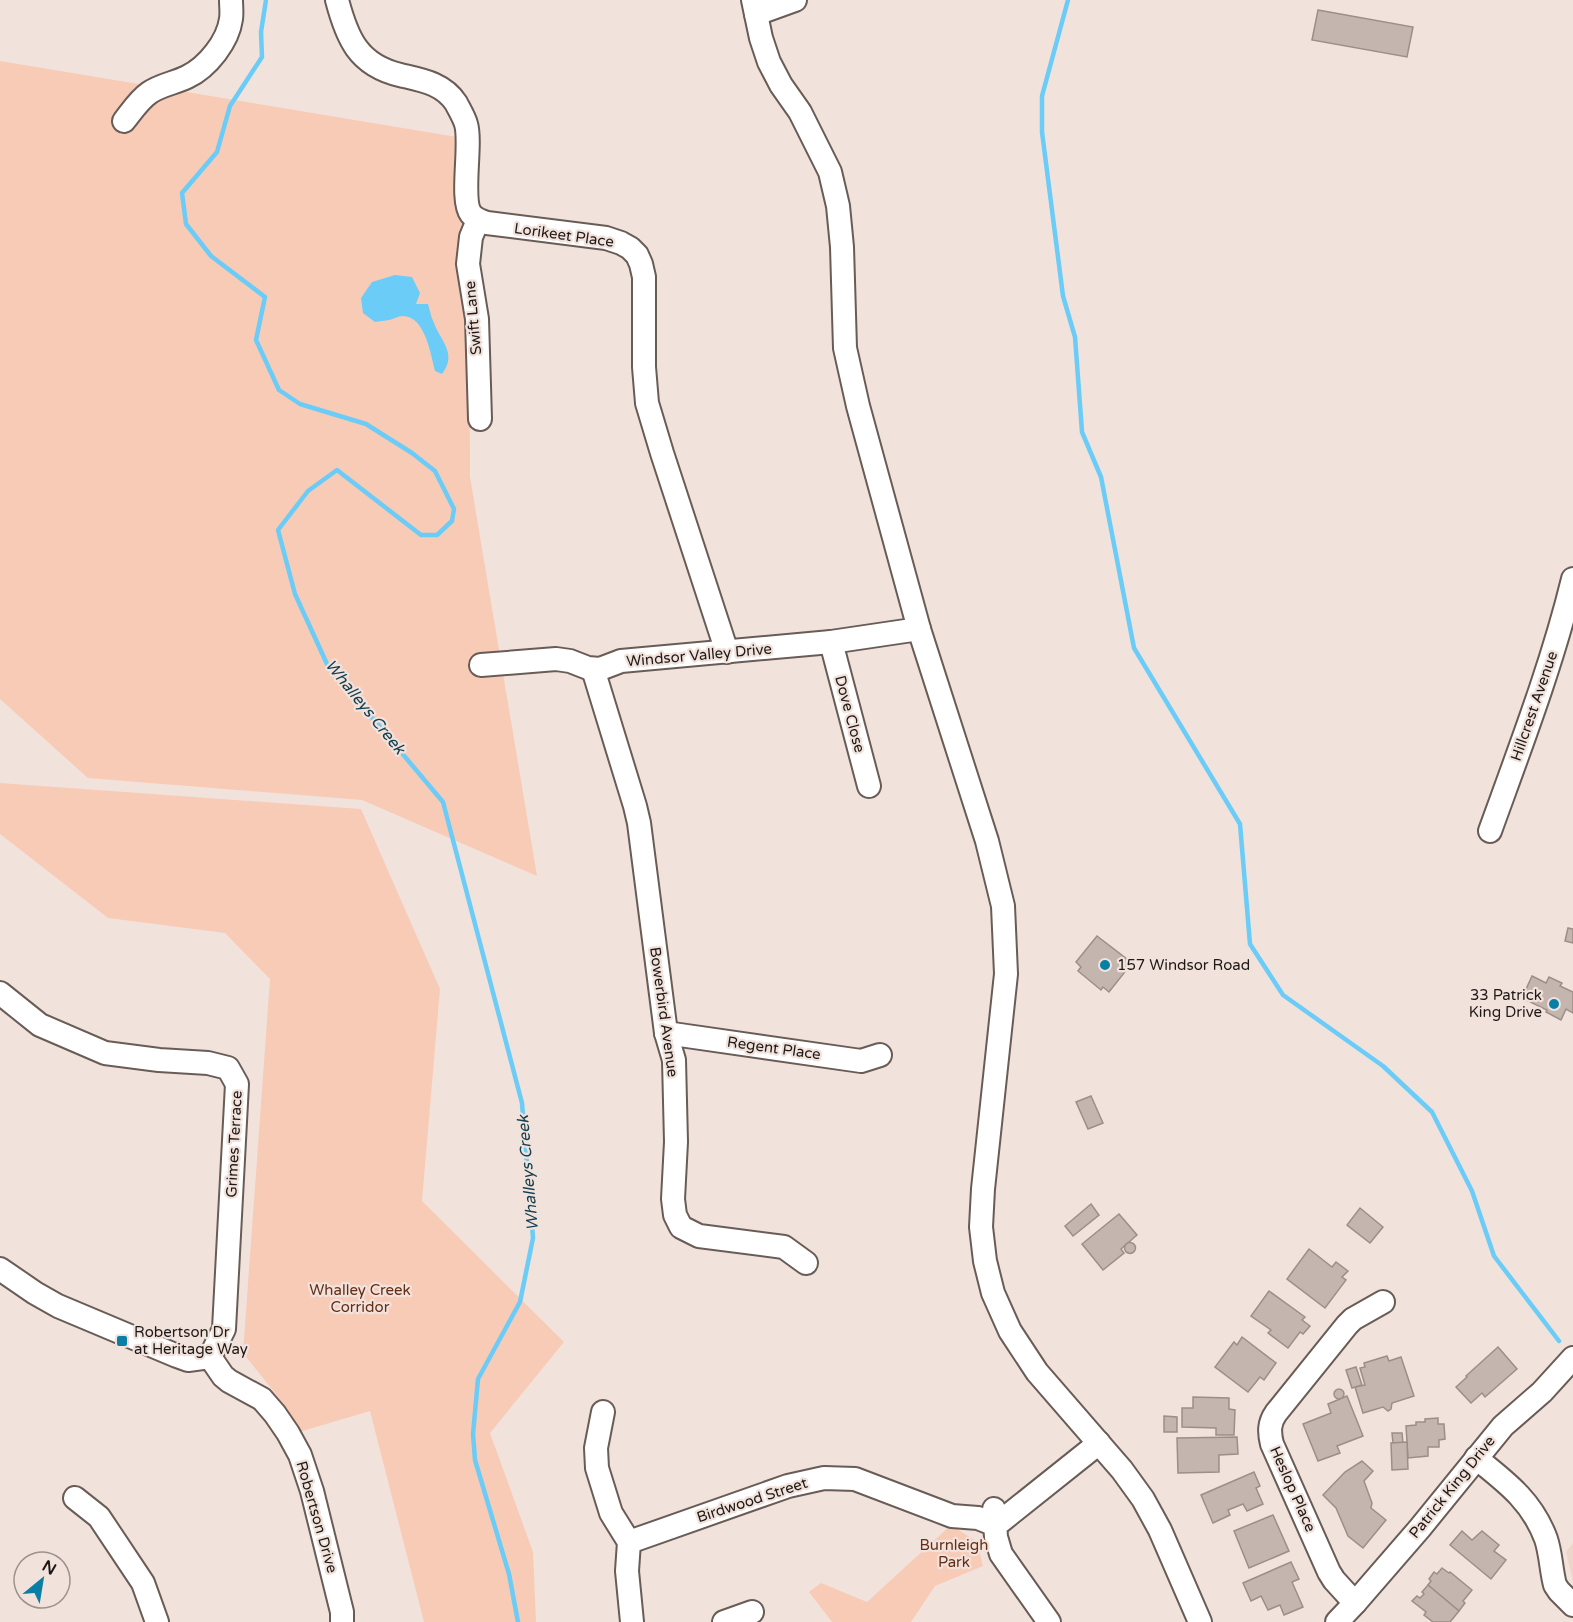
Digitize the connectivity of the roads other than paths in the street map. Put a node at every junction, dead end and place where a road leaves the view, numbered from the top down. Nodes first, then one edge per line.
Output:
1 (231, 0) edge
2 (337, 0) edge
3 (795, 0) edge
4 (754, 7) edge
5 (124, 121) dead end
6 (478, 220) junction
7 (480, 419) dead end
8 (1573, 579) edge
9 (919, 629) junction
10 (831, 642) junction
11 (728, 652) junction
12 (481, 664) dead end
13 (593, 669) junction
14 (869, 786) dead end
15 (1490, 831) dead end
16 (0, 993) edge
17 (666, 1033) junction
18 (880, 1055) dead end
19 (806, 1263) dead end
20 (0, 1269) edge
21 (1383, 1302) dead end
22 (210, 1357) junction
23 (1573, 1358) edge
24 (603, 1412) dead end
25 (1094, 1438) junction
26 (1476, 1458) junction
27 (75, 1498) dead end
28 (989, 1517) junction
29 (629, 1542) junction
30 (1355, 1603) junction
31 (1573, 1605) edge
32 (752, 1612) dead end
33 (157, 1622) edge
34 (342, 1622) edge
35 (632, 1622) edge
36 (724, 1622) edge
37 (1049, 1622) edge
38 (1200, 1622) edge
39 (1336, 1622) edge

1 - 5 street
2 - 6 street
3 - 4 street
4 - 9 street
6 - 7 street, Swift Lane
6 - 11 street, Lorikeet Place
8 - 15 street, Hillcrest Avenue
9 - 10 street, Windsor Valley Drive
9 - 25 street
10 - 11 street, Windsor Valley Drive
10 - 14 street, Dove Close
11 - 13 street, Windsor Valley Drive
12 - 13 street
13 - 17 street, Bowerbird Avenue
16 - 22 street, Grimes Terrace
17 - 18 street, Regent Place
17 - 19 street, Bowerbird Avenue
20 - 22 street
21 - 30 street, Heslop Place
22 - 34 street, Robertson Drive
23 - 26 street, Patrick King Drive
24 - 29 street
25 - 28 street
25 - 38 street
26 - 30 street, Patrick King Drive
26 - 31 street
27 - 33 street
28 - 29 street, Birdwood Street
28 - 37 street
29 - 35 street
30 - 39 street, Patrick King Drive
32 - 36 street

